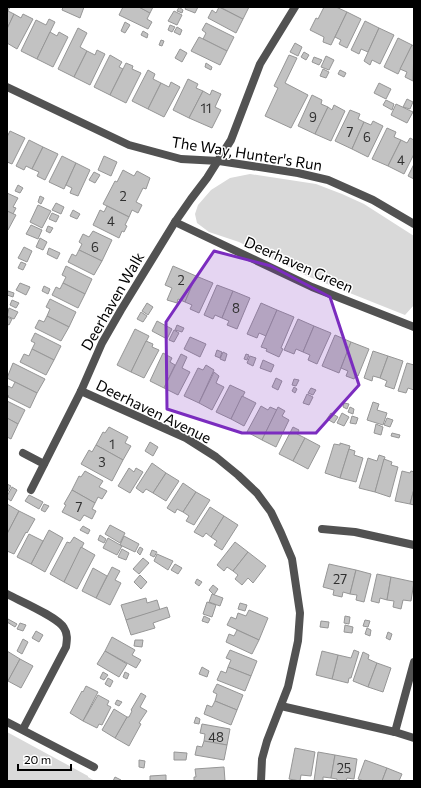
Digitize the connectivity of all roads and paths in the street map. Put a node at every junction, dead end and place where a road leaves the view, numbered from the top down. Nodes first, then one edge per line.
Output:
1 (295, 7) edge
2 (7, 87) edge
3 (219, 161) junction
4 (175, 222) junction
5 (414, 224) edge
6 (414, 327) edge
7 (81, 391) junction
8 (23, 453) dead end
9 (44, 464) junction
10 (31, 490) dead end
11 (322, 529) dead end
12 (414, 545) edge
13 (7, 594) edge
14 (414, 662) edge
15 (281, 706) junction
16 (7, 722) edge
17 (23, 730) junction
18 (395, 732) junction
19 (414, 738) edge
20 (94, 767) dead end
21 (260, 781) edge

1 - 3 street, Deerhaven Walk
2 - 3 street, The Way, Hunter's Run
3 - 4 street, Deerhaven Walk
3 - 5 street, The Way, Hunter's Run
4 - 6 street, Deerhaven Green
4 - 7 street, Deerhaven Walk
7 - 9 street, Deerhaven Walk
7 - 15 street, Deerhaven Avenue
8 - 9 street
9 - 10 street, Deerhaven Walk
11 - 12 street
13 - 17 street
14 - 18 street
15 - 18 street
15 - 21 street, Deerhaven Avenue
16 - 17 street
17 - 20 street
18 - 19 street

